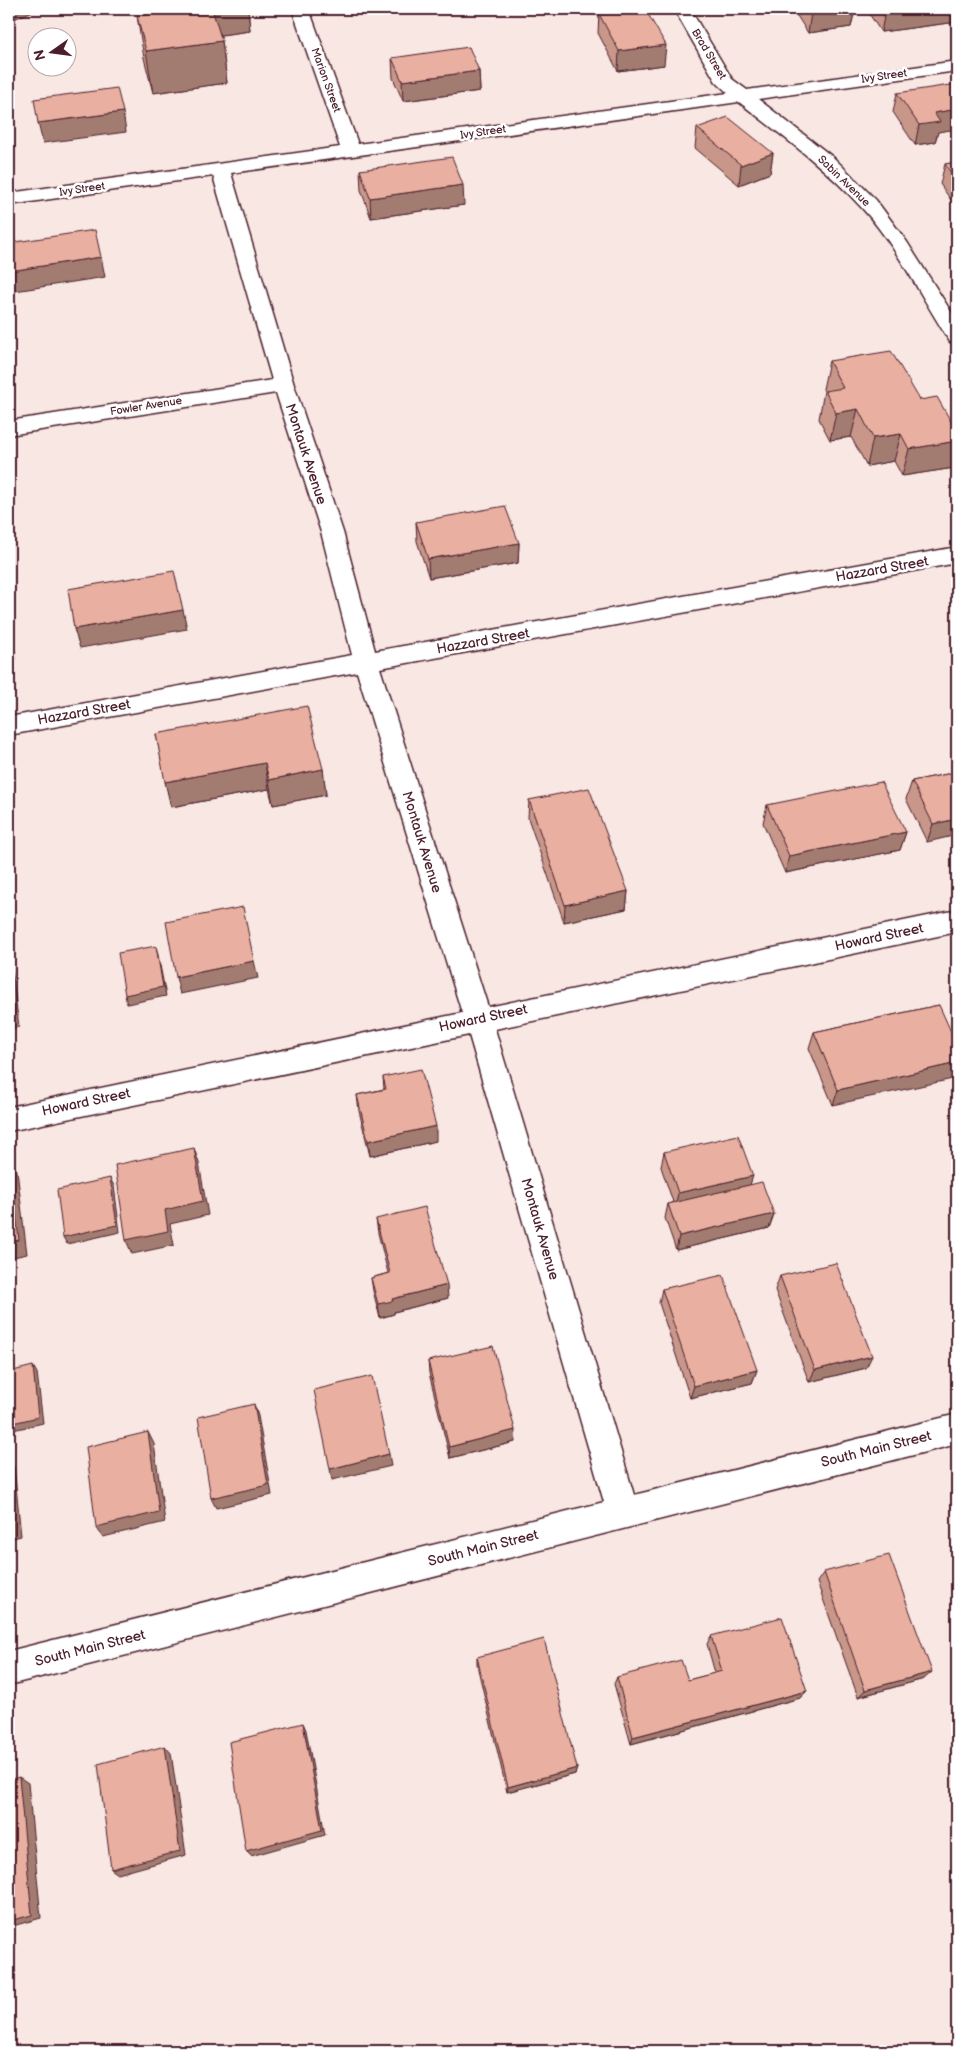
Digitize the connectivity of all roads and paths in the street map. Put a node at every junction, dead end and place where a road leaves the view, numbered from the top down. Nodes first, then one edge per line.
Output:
1 (300, 9) edge
2 (682, 9) edge
3 (957, 66) edge
4 (741, 96) junction
5 (351, 151) junction
6 (221, 170) junction
7 (9, 199) edge
8 (957, 337) edge
9 (284, 385) junction
10 (9, 428) edge
11 (957, 555) edge
12 (366, 662) junction
13 (9, 726) edge
14 (957, 921) edge
15 (478, 1019) junction
16 (9, 1119) edge
17 (957, 1429) edge
18 (623, 1513) junction
19 (9, 1668) edge

1 - 5 street, Marion Street
2 - 4 street, Brad Street
3 - 4 street, Ivy Street
4 - 5 street, Ivy Street
4 - 8 street, Sabin Avenue
5 - 6 street, Ivy Street
6 - 7 street, Ivy Street
6 - 9 street, Montauk Avenue
9 - 10 street, Fowler Avenue
9 - 12 street, Montauk Avenue
11 - 12 street, Hazzard Street
12 - 13 street, Hazzard Street
12 - 15 street, Montauk Avenue
14 - 15 street, Howard Street
15 - 16 street, Howard Street
15 - 18 street, Montauk Avenue
17 - 18 street, South Main Street
18 - 19 street, South Main Street

